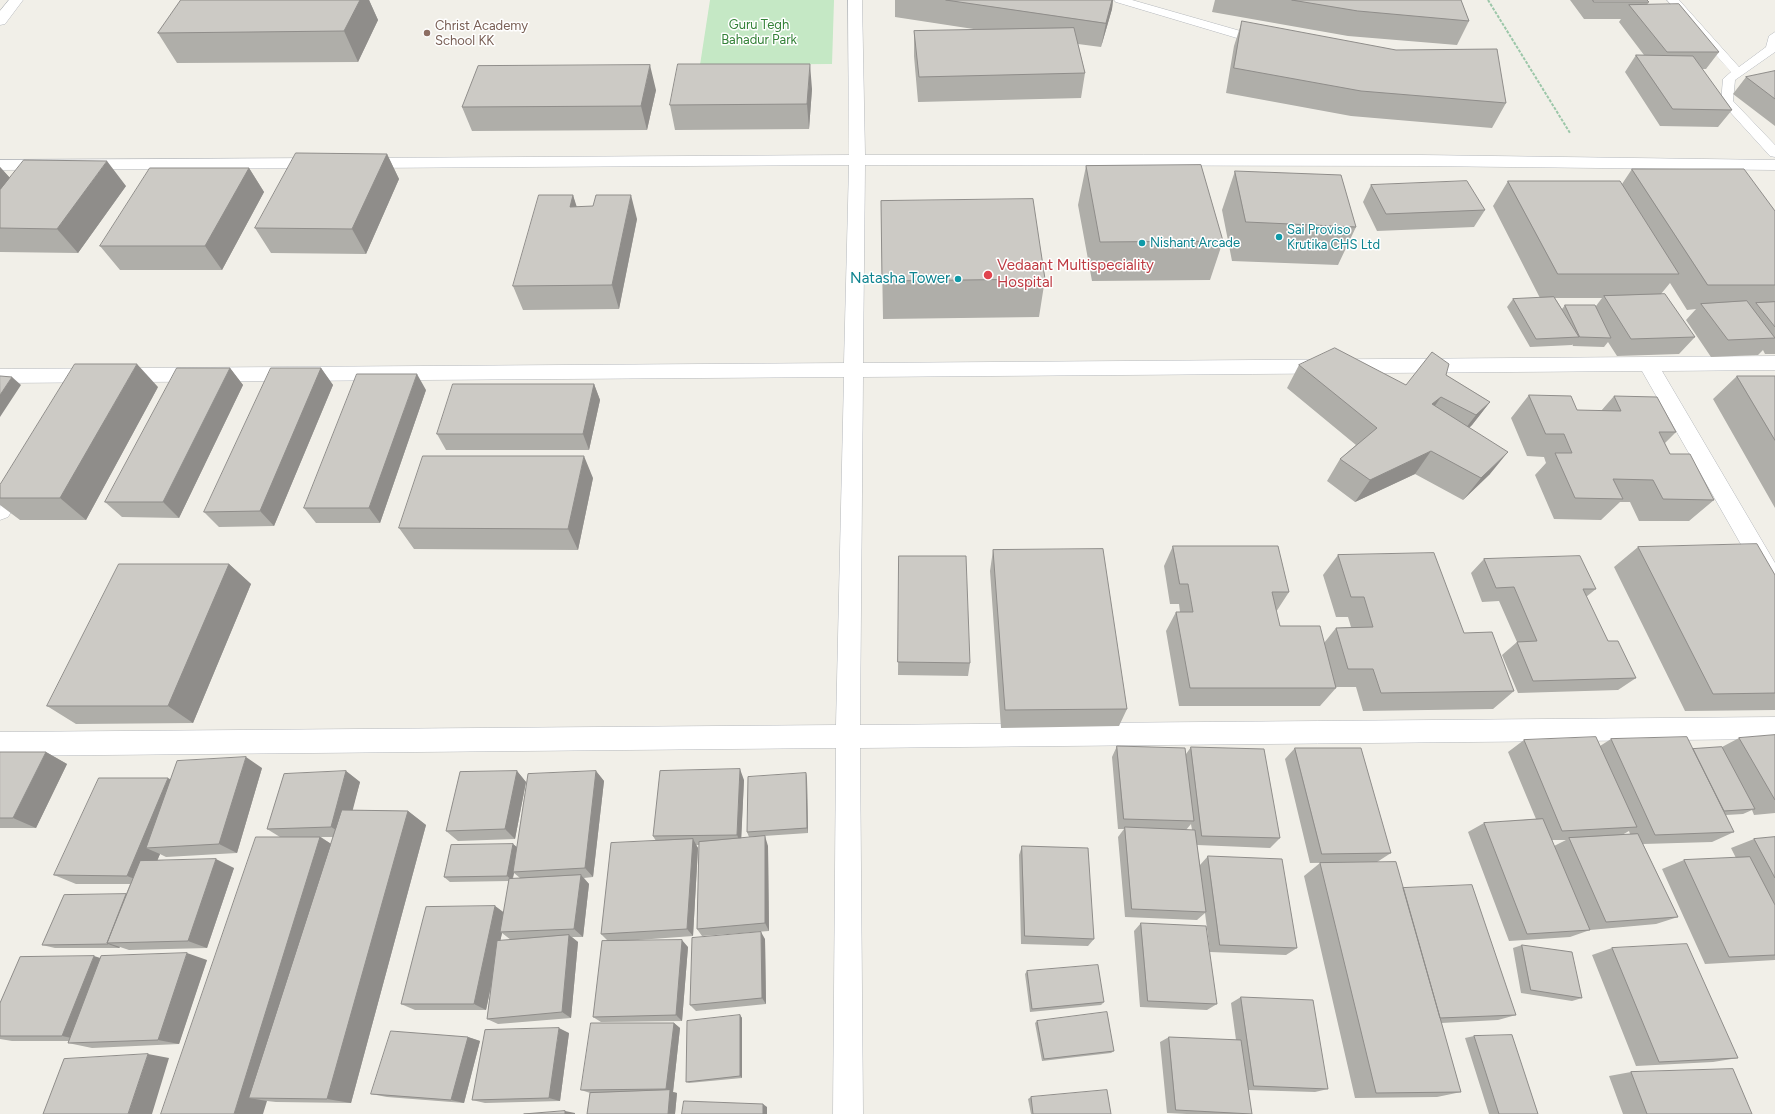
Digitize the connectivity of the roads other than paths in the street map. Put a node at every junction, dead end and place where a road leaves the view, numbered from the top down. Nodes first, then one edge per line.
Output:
1 (16, 0) edge
2 (855, 0) edge
3 (1120, 0) edge
4 (1673, 0) edge
5 (0, 21) edge
6 (1775, 36) edge
7 (1270, 44) edge
8 (1738, 73) junction
9 (1775, 152) edge
10 (857, 160) junction
11 (0, 165) edge
12 (1775, 165) edge
13 (1775, 363) edge
14 (1648, 364) junction
15 (854, 370) junction
16 (0, 376) edge
17 (88, 376) junction
18 (75, 395) edge
19 (29, 466) edge
20 (0, 511) edge
21 (1775, 583) edge
22 (1775, 728) edge
23 (848, 736) junction
24 (0, 744) edge
25 (848, 1114) edge

1 - 5 street
2 - 10 street
3 - 7 lane
4 - 8 lane
6 - 8 lane
8 - 9 lane
10 - 11 street
10 - 12 street
10 - 15 street
13 - 14 street
14 - 15 street
14 - 21 street
15 - 17 street
15 - 23 street
16 - 17 street
17 - 18 street
19 - 20 street
22 - 23 street
23 - 24 street
23 - 25 street

